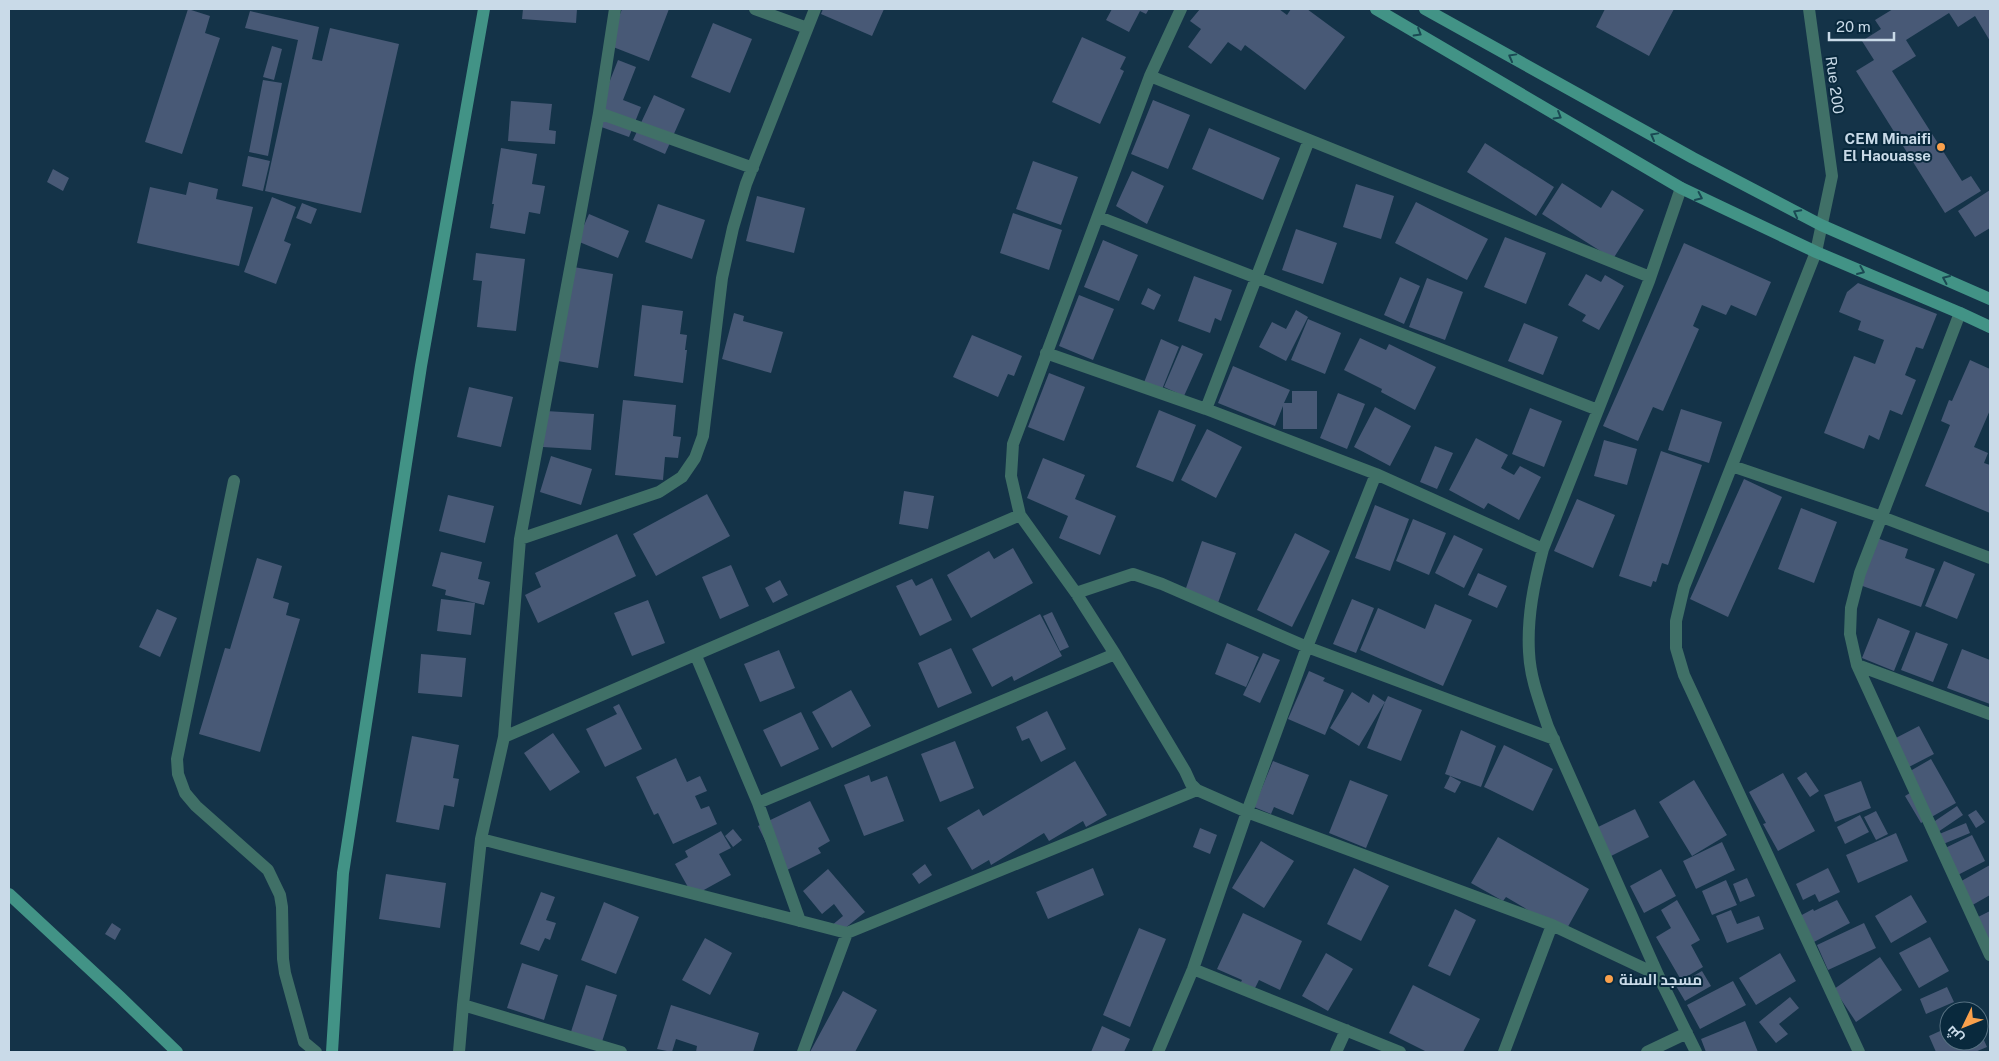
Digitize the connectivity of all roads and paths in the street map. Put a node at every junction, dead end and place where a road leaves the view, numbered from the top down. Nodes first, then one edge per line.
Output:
1 (484, 9) edge
2 (615, 9) edge
3 (755, 9) edge
4 (815, 9) edge
5 (1181, 9) edge
6 (1376, 9) edge
7 (1426, 9) edge
8 (1809, 9) edge
9 (807, 28) junction
10 (1150, 76) junction
11 (599, 113) junction
12 (1309, 140) junction
13 (753, 168) junction
14 (1681, 188) junction
15 (1099, 217) junction
16 (1821, 225) junction
17 (1816, 252) junction
18 (1650, 277) junction
19 (1257, 278) junction
20 (1990, 299) edge
21 (1960, 313) junction
22 (1990, 327) edge
23 (1046, 353) junction
24 (1206, 409) junction
25 (1598, 410) junction
26 (1732, 466) junction
27 (1376, 474) junction
28 (234, 481) dead end
29 (1020, 515) junction
30 (1882, 517) junction
31 (520, 539) junction
32 (1544, 549) junction
33 (1990, 558) edge
34 (1076, 593) junction
35 (1307, 647) junction
36 (1115, 654) junction
37 (696, 656) junction
38 (1857, 665) junction
39 (1990, 714) edge
40 (504, 737) junction
41 (1554, 739) junction
42 (1197, 790) junction
43 (758, 804) junction
44 (1247, 812) junction
45 (481, 839) junction
46 (9, 894) edge
47 (800, 921) junction
48 (1552, 925) junction
49 (847, 933) junction
50 (1990, 955) edge
51 (1193, 969) junction
52 (1658, 975) junction
53 (463, 1005) junction
54 (1346, 1030) junction
55 (1687, 1033) junction
56 (177, 1052) edge
57 (316, 1052) edge
58 (332, 1052) edge
59 (459, 1052) edge
60 (621, 1052) edge
61 (803, 1052) edge
62 (1158, 1052) edge
63 (1336, 1052) edge
64 (1400, 1052) edge
65 (1504, 1052) edge
66 (1647, 1052) edge
67 (1696, 1052) edge
68 (1859, 1052) edge

1 - 58 main road
2 - 11 street
3 - 9 street
4 - 9 street
5 - 10 street
6 -> 14 main road
16 -> 7 main road
8 - 16 street, Rue 200
9 - 13 street
10 - 12 street
10 - 15 street
11 - 13 street
11 - 31 street
12 - 18 street
12 - 19 street
13 - 31 street
14 -> 17 main road
14 - 18 street
15 - 19 street
15 - 23 street
16 - 17 street, Rue 200
20 -> 16 main road
17 -> 21 main road
17 - 26 street, Rue 200
18 - 25 street
19 - 24 street
19 - 25 street
21 - 22 main road
21 - 30 street
23 - 24 street
23 - 29 street
24 - 27 street
25 - 32 street
26 - 30 street
26 - 68 street, Rue 200
27 - 32 street
27 - 35 street
28 - 57 street
29 - 34 street
29 - 37 street
30 - 33 street
30 - 38 street
31 - 40 street
32 - 41 street
34 - 35 street
34 - 36 street
35 - 41 street
35 - 44 street
36 - 42 street
36 - 43 street
37 - 40 street
37 - 43 street
38 - 39 street
38 - 50 street
40 - 45 street
41 - 52 street
42 - 44 street
42 - 49 street
43 - 47 street
44 - 48 street
44 - 51 street
45 - 47 street
45 - 53 street
46 - 56 main road
47 - 49 street
48 - 52 street
48 - 65 street
49 - 61 street
51 - 54 street
51 - 62 street
52 - 55 street
53 - 59 street
53 - 60 street
54 - 63 street
54 - 64 street
55 - 66 street
55 - 67 street

